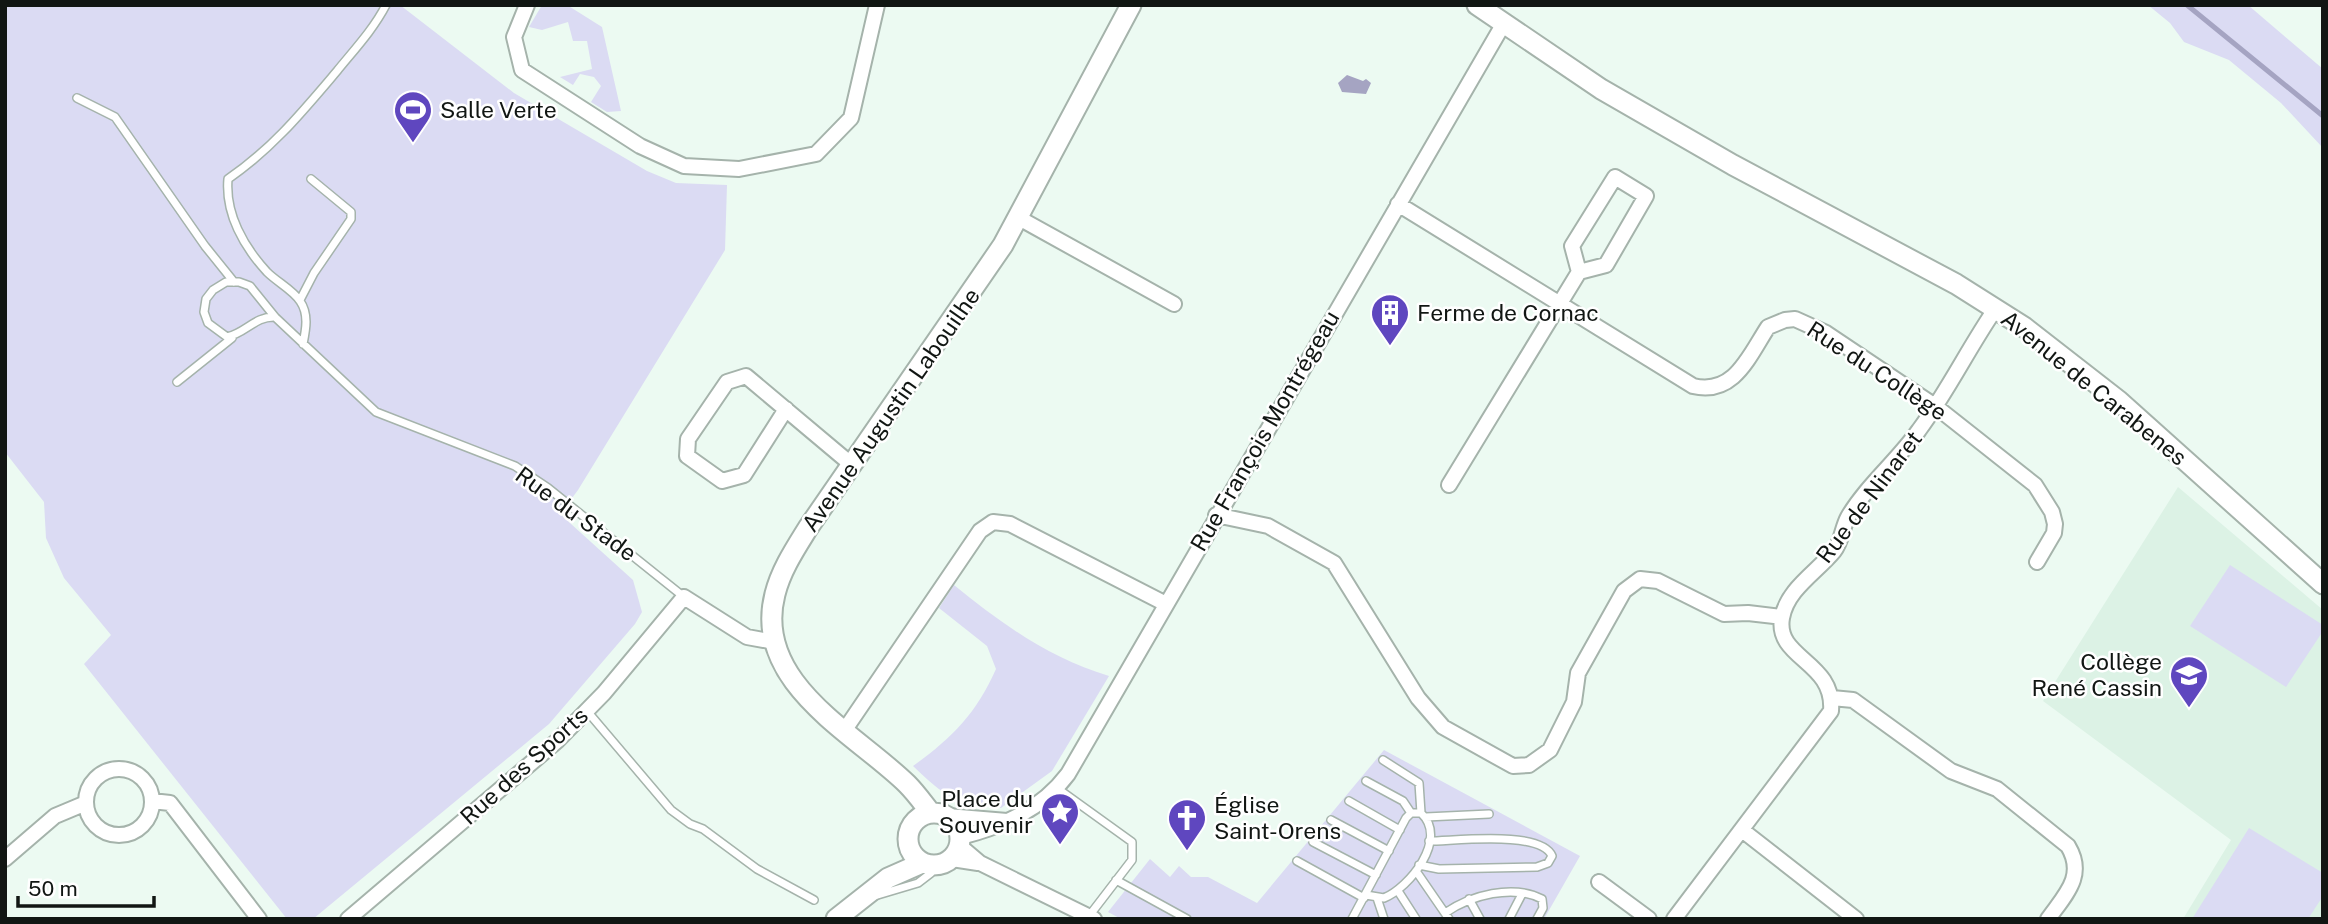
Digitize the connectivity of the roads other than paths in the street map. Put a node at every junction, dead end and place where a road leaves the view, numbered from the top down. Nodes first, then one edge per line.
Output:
1 (386, 5) edge
2 (527, 5) edge
3 (877, 5) edge
4 (1131, 5) edge
5 (1477, 5) edge
6 (1500, 14) edge
7 (77, 99) dead end
8 (311, 179) dead end
9 (1398, 204) junction
10 (1019, 218) junction
11 (1579, 272) junction
12 (234, 282) junction
13 (300, 300) junction
14 (1174, 304) dead end
15 (1559, 305) junction
16 (1996, 308) junction
17 (275, 317) junction
18 (236, 335) junction
19 (303, 344) junction
20 (177, 382) dead end
21 (1935, 406) junction
22 (786, 409) junction
23 (852, 465) junction
24 (1448, 485) dead end
25 (1216, 515) junction
26 (2037, 562) dead end
27 (2323, 584) edge
28 (684, 597) junction
29 (1166, 604) junction
30 (1782, 617) junction
31 (775, 642) junction
32 (1832, 698) junction
33 (587, 711) junction
34 (844, 731) junction
35 (1383, 760) dead end
36 (1366, 781) dead end
37 (1058, 789) junction
38 (152, 801) junction
39 (1349, 801) dead end
40 (86, 803) junction
41 (1411, 813) junction
42 (1489, 814) dead end
43 (1423, 815) junction
44 (1331, 820) dead end
45 (1008, 821) junction
46 (925, 822) junction
47 (1400, 830) junction
48 (1742, 830) junction
49 (1429, 841) junction
50 (1313, 842) dead end
51 (958, 847) junction
52 (1389, 851) junction
53 (5, 859) edge
54 (1297, 861) dead end
55 (927, 864) junction
56 (1417, 868) junction
57 (1376, 875) junction
58 (888, 878) junction
59 (1116, 880) junction
60 (1599, 882) dead end
61 (1398, 891) junction
62 (1522, 894) junction
63 (864, 897) junction
64 (1365, 897) junction
65 (1377, 898) junction
66 (1469, 899) junction
67 (814, 900) dead end
68 (1447, 916) edge
69 (1091, 917) edge
70 (259, 919) edge
71 (348, 919) edge
72 (836, 919) edge
73 (1187, 919) edge
74 (1352, 919) edge
75 (1384, 919) edge
76 (1416, 919) edge
77 (1480, 919) edge
78 (1509, 919) edge
79 (1537, 919) edge
80 (1649, 919) edge
81 (1674, 919) edge
82 (1856, 919) edge
83 (2048, 919) edge

1 - 13 lane
2 - 3 street
4 - 10 street, Avenue Augustin Labouilhe
5 - 6 street, Avenue de Carabenes
6 - 9 street, Rue François Montrégeau
6 - 16 street, Avenue de Carabenes
7 - 12 lane, Rue du Stade
8 - 13 lane
9 - 15 street, Rue du Collège
9 - 25 street, Rue François Montrégeau
10 - 14 street
10 - 23 street, Avenue Augustin Labouilhe
11 - 11 street
11 - 15 street
12 - 17 lane, Rue du Stade
12 - 18 lane
13 - 19 lane
15 - 21 street, Rue du Collège
15 - 24 street
16 - 21 street, Rue de Ninaret
16 - 27 street, Avenue de Carabenes
17 - 18 lane
17 - 19 lane, Rue du Stade
18 - 20 lane
19 - 28 lane, Rue du Stade
21 - 26 street, Rue du Collège
21 - 30 street, Rue de Ninaret
22 - 22 street
22 - 23 street
23 - 31 street, Avenue Augustin Labouilhe
25 - 29 street, Rue François Montrégeau
25 - 30 street
28 - 31 street, Rue du Stade
28 - 33 street, Rue des Sports
29 - 34 street
29 - 37 street, Rue François Montrégeau
30 - 32 street
31 - 34 street, Avenue Augustin Labouilhe
32 - 48 street
32 - 83 street
33 - 67 lane
33 - 71 street, Rue des Sports
34 - 46 street, Avenue Augustin Labouilhe
35 - 43 lane
36 - 41 lane
37 - 45 street, Rue François Montrégeau
37 - 59 lane
38 - 40 street
38 - 40 street
38 - 70 street
39 - 47 lane
40 - 53 street
41 - 43 lane
41 - 47 lane
42 - 43 lane
43 - 49 lane
44 - 52 lane
45 - 46 street
45 - 51 street, Rue François Montrégeau
46 - 51 street
46 - 55 street
46 - 58 street
47 - 52 lane
48 - 81 street
48 - 82 street
49 - 56 lane
49 - 56 lane
50 - 57 lane
51 - 55 street
51 - 69 street
52 - 57 lane
54 - 64 lane
55 - 58 street
55 - 63 lane
56 - 61 lane
56 - 68 lane
57 - 64 lane
58 - 63 street
59 - 69 lane
59 - 73 lane
60 - 80 street
61 - 65 lane
61 - 76 lane
62 - 66 lane
62 - 78 lane
62 - 79 lane
63 - 72 street
64 - 65 lane
64 - 74 lane
65 - 75 lane
66 - 68 lane
66 - 77 lane

